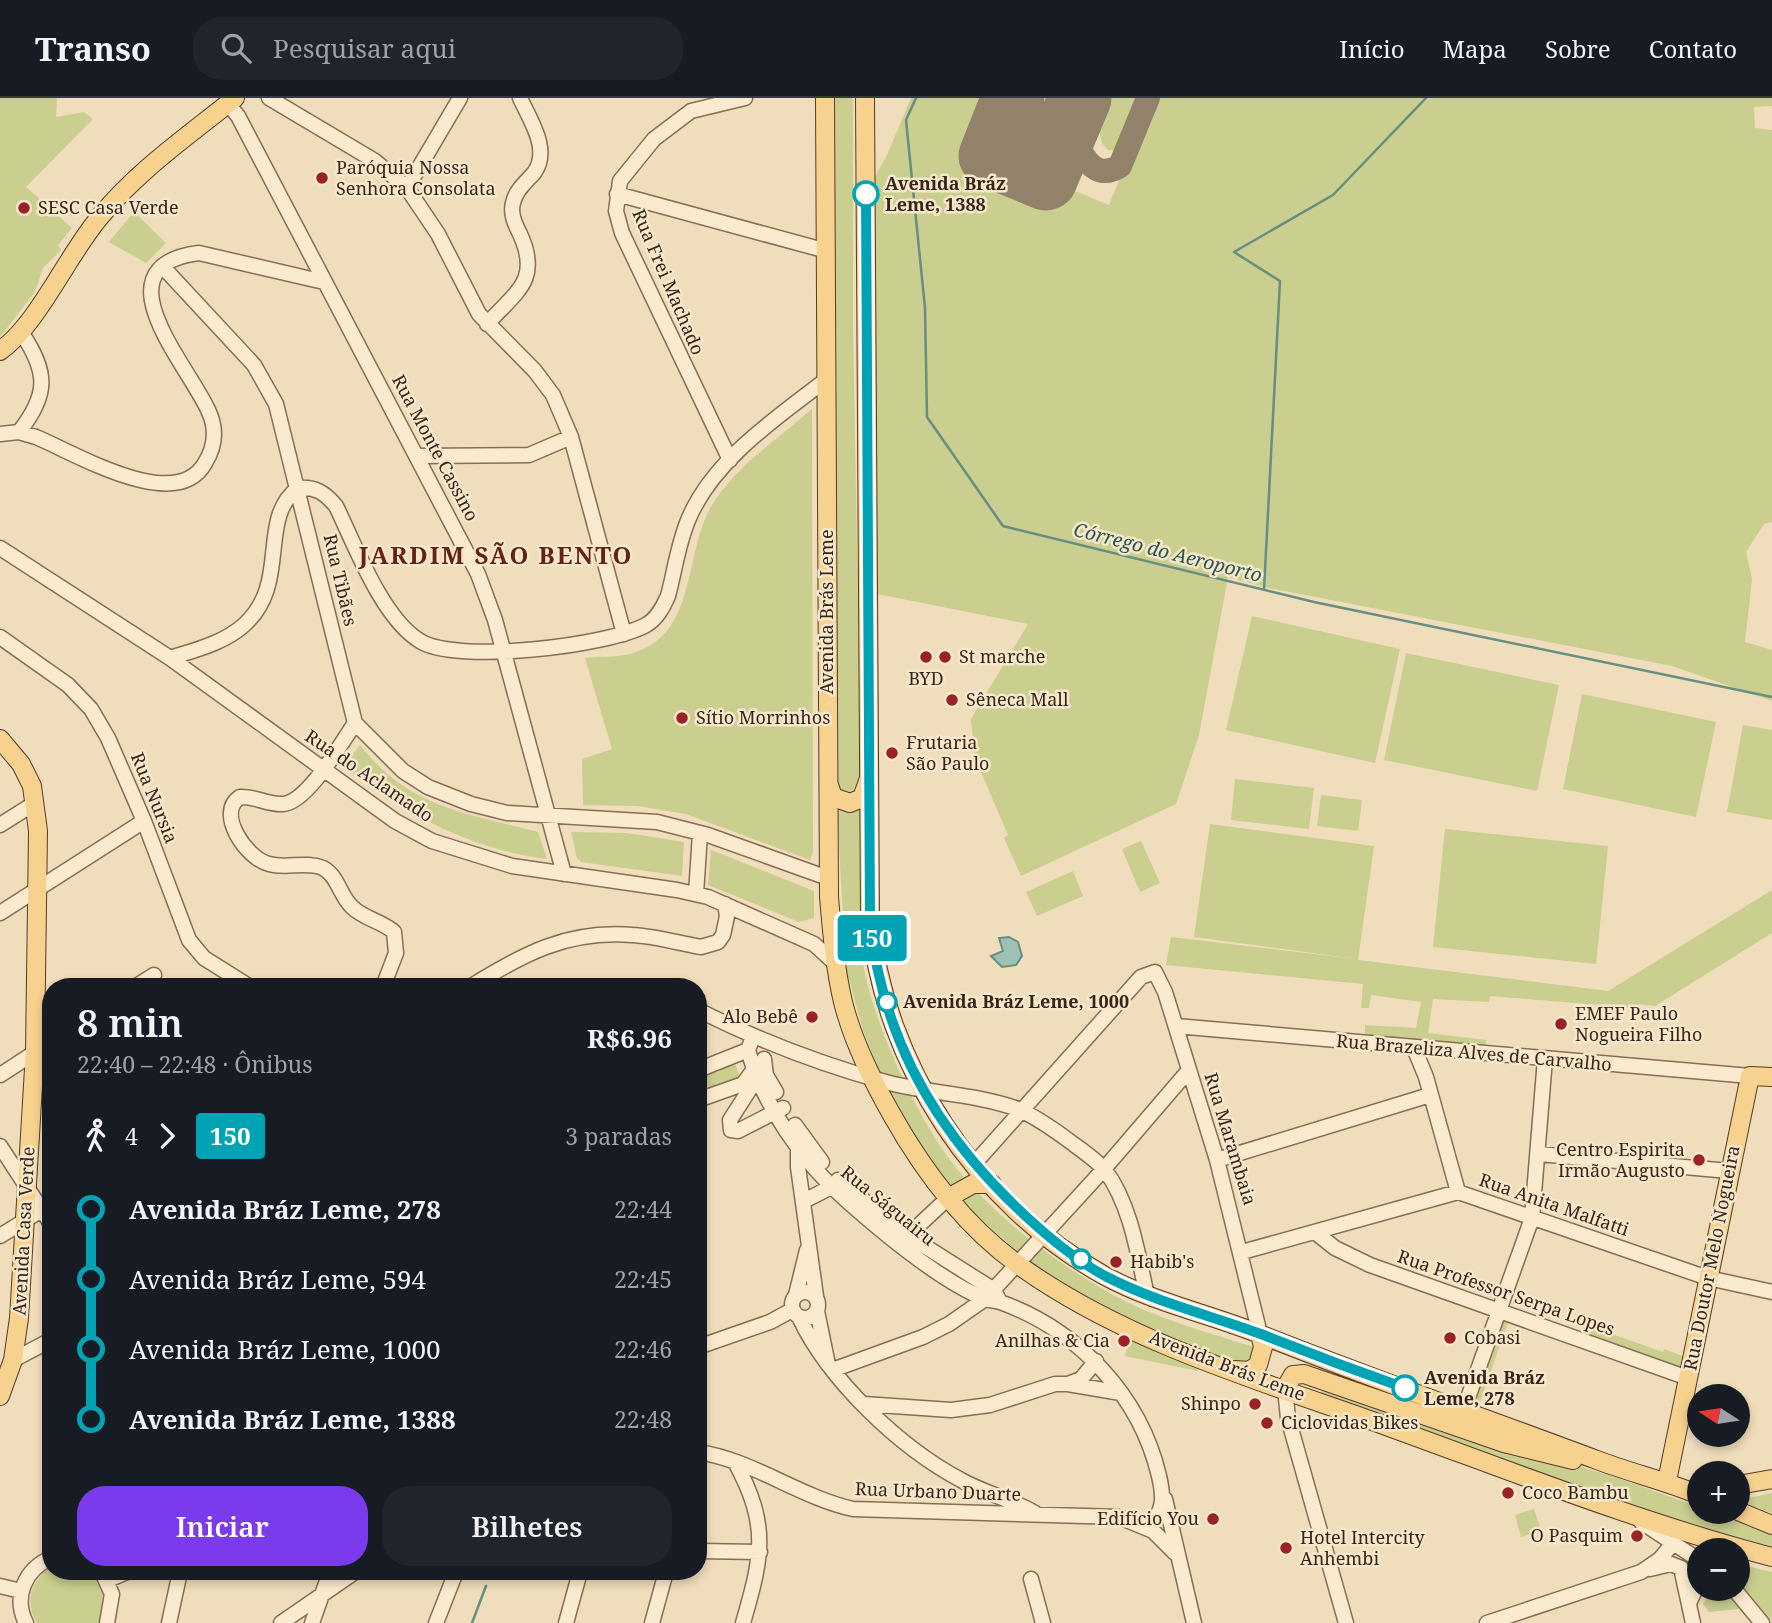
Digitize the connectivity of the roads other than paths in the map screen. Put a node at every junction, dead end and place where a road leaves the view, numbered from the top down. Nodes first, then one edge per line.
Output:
1 (270, 98) edge
2 (460, 98) edge
3 (520, 98) edge
4 (745, 98) edge
5 (825, 98) edge
6 (837, 98) edge
7 (858, 98) edge
8 (866, 98) edge
9 (231, 101) edge
10 (866, 132) junction
11 (825, 143) junction
12 (407, 188) junction
13 (618, 194) junction
14 (827, 251) junction
15 (163, 267) junction
16 (324, 282) junction
17 (487, 324) junction
18 (21, 332) junction
19 (0, 351) edge
20 (827, 380) junction
21 (19, 432) junction
22 (0, 434) edge
23 (572, 437) junction
24 (418, 456) junction
25 (730, 460) junction
26 (298, 488) junction
27 (0, 548) edge
28 (624, 634) junction
29 (0, 637) edge
30 (503, 651) junction
31 (170, 657) junction
32 (355, 723) junction
33 (2, 745) edge
34 (324, 770) junction
35 (868, 781) junction
36 (827, 782) junction
37 (35, 803) junction
38 (549, 816) junction
39 (144, 821) junction
40 (0, 825) edge
41 (700, 833) junction
42 (564, 874) junction
43 (828, 878) junction
44 (38, 887) junction
45 (696, 894) junction
46 (725, 904) junction
47 (0, 913) edge
48 (838, 965) junction
49 (154, 975) dead end
50 (149, 978) edge
51 (236, 978) edge
52 (386, 978) edge
53 (485, 978) edge
54 (42, 1015) edge
55 (707, 1016) edge
56 (1176, 1026) junction
57 (751, 1044) junction
58 (773, 1046) junction
59 (42, 1048) edge
60 (1414, 1048) junction
61 (42, 1056) edge
62 (764, 1059) junction
63 (1545, 1059) junction
64 (707, 1066) edge
65 (1189, 1070) junction
66 (755, 1074) junction
67 (0, 1075) edge
68 (1750, 1076) junction
69 (1772, 1077) edge
70 (871, 1078) junction
71 (921, 1088) junction
72 (888, 1092) junction
73 (1430, 1095) junction
74 (707, 1097) edge
75 (780, 1109) junction
76 (1020, 1110) junction
77 (800, 1142) junction
78 (0, 1146) edge
79 (1539, 1154) junction
80 (1217, 1160) junction
81 (974, 1164) junction
82 (1104, 1170) junction
83 (1729, 1171) junction
84 (992, 1184) junction
85 (836, 1185) junction
86 (27, 1189) junction
87 (1458, 1192) junction
88 (948, 1198) junction
89 (804, 1201) junction
90 (39, 1211) edge
91 (1532, 1218) junction
92 (1317, 1233) junction
93 (1044, 1234) junction
94 (0, 1236) edge
95 (904, 1240) junction
96 (809, 1242) junction
97 (1242, 1252) junction
98 (1018, 1264) junction
99 (1708, 1278) junction
100 (1772, 1292) edge
101 (796, 1295) junction
102 (816, 1296) junction
103 (1147, 1296) junction
104 (993, 1297) junction
105 (817, 1311) junction
106 (1499, 1311) junction
107 (796, 1314) junction
108 (1261, 1334) junction
109 (42, 1345) edge
110 (707, 1345) edge
111 (13, 1360) junction
112 (1096, 1361) junction
113 (831, 1365) junction
114 (1231, 1370) junction
115 (1688, 1378) junction
116 (1068, 1384) junction
117 (1285, 1389) junction
118 (1121, 1393) junction
119 (0, 1396) edge
120 (864, 1404) junction
121 (1464, 1409) junction
122 (707, 1454) edge
123 (736, 1462) junction
124 (1601, 1462) junction
125 (767, 1478) junction
126 (1772, 1479) edge
127 (1667, 1481) junction
128 (1750, 1483) edge
129 (1687, 1489) edge
130 (984, 1491) junction
131 (754, 1495) junction
132 (1164, 1496) junction
133 (1619, 1510) junction
134 (992, 1515) junction
135 (1038, 1515) junction
136 (1750, 1516) edge
137 (1772, 1525) edge
138 (1145, 1527) junction
139 (1701, 1538) edge
140 (1674, 1542) junction
141 (707, 1551) edge
142 (1687, 1551) edge
143 (761, 1552) junction
144 (1750, 1552) edge
145 (1175, 1553) junction
146 (1772, 1557) edge
147 (42, 1563) edge
148 (1641, 1572) junction
149 (1031, 1579) dead end
150 (106, 1580) edge
151 (178, 1580) edge
152 (327, 1580) edge
153 (342, 1580) edge
154 (453, 1580) edge
155 (578, 1580) edge
156 (664, 1580) edge
157 (0, 1586) edge
158 (1687, 1590) edge
159 (21, 1591) junction
160 (323, 1592) junction
161 (1690, 1601) edge
162 (1744, 1601) edge
163 (26, 1623) edge
164 (107, 1623) edge
165 (169, 1623) edge
166 (281, 1623) edge
167 (312, 1623) edge
168 (436, 1623) edge
169 (566, 1623) edge
170 (652, 1623) edge
171 (743, 1623) edge
172 (1042, 1623) edge
173 (1195, 1623) edge
174 (1346, 1623) edge
175 (1487, 1623) edge
176 (1693, 1623) edge
177 (1762, 1623) edge

1 - 12 street
2 - 12 street
3 - 17 street
4 - 13 street, Rua Frei Machado
5 - 11 main road, Avenida Brás Leme
6 - 11 main road
7 - 10 main road
8 - 10 main road
9 - 16 street, Rua Monte Cassino
9 - 18 main road
10 - 35 main road
11 - 14 main road, Avenida Brás Leme
12 - 17 street
13 - 14 street
13 - 25 street, Rua Frei Machado
14 - 20 main road, Avenida Brás Leme
15 - 16 street
15 - 21 street
15 - 26 street, Rua Tibães
16 - 24 street, Rua Monte Cassino
17 - 23 street
18 - 19 main road
18 - 21 street
20 - 25 street
20 - 36 main road, Avenida Brás Leme
21 - 22 street
23 - 24 street
23 - 28 street
24 - 30 street, Rua Monte Cassino
25 - 28 street
26 - 30 street
26 - 31 street
26 - 32 street, Rua Tibães
27 - 31 street, Rua do Aclamado
28 - 30 street
29 - 39 street, Rua Nursia
30 - 38 street, Rua Monte Cassino
31 - 34 street, Rua do Aclamado
32 - 34 street
32 - 38 street
33 - 37 main road, Avenida Casa Verde
34 - 42 street, Rua do Aclamado
34 - 52 street
35 - 36 main road
35 - 71 main road
36 - 43 main road, Avenida Brás Leme
37 - 40 street
37 - 44 main road, Avenida Casa Verde
38 - 41 street
38 - 42 street, Rua Monte Cassino
39 - 44 street
39 - 51 street, Rua Nursia
41 - 43 street
41 - 45 street
42 - 45 street, Rua do Aclamado
43 - 48 main road, Avenida Brás Leme
44 - 47 street
44 - 54 main road, Avenida Casa Verde
45 - 46 street, Rua do Aclamado
46 - 48 street, Rua do Aclamado
46 - 53 street
48 - 70 main road, Avenida Brás Leme
49 - 50 street
55 - 57 street
56 - 60 street, Rua Brazeliza Alves de Carvalho
56 - 65 street, Rua Marambaia
56 - 76 street, Rua Marambaia
57 - 58 street
57 - 64 street
57 - 66 street, Rua Ságuairu
58 - 62 street
58 - 70 street
59 - 67 street
60 - 63 street, Rua Brazeliza Alves de Carvalho
60 - 73 street
61 - 86 main road, Avenida Casa Verde
62 - 66 street
62 - 75 street, Rua Ságuairu
63 - 68 street, Rua Brazeliza Alves de Carvalho
63 - 79 street
65 - 80 street, Rua Marambaia
65 - 82 street
66 - 74 street
66 - 75 street, Rua Ságuairu
66 - 75 street
68 - 69 main road, Rua Brazeliza Alves de Carvalho
68 - 83 main road, Rua Doutor Melo Nogueira
70 - 72 main road, Avenida Brás Leme
71 - 72 street
71 - 76 street
71 - 81 main road
72 - 88 main road, Avenida Brás Leme
73 - 80 street
73 - 87 street
75 - 77 street, Rua Ságuairu
76 - 81 street
76 - 82 street
77 - 85 street, Rua Ságuairu
77 - 89 street
78 - 86 street
79 - 83 street
79 - 91 street
80 - 97 street, Rua Marambaia
81 - 84 main road
82 - 93 street
82 - 103 street
83 - 99 main road, Rua Doutor Melo Nogueira
84 - 88 main road
84 - 93 main road
85 - 89 street
85 - 95 street, Rua Ságuairu
86 - 90 main road, Avenida Casa Verde
87 - 91 street, Rua Anita Malfatti
87 - 92 street, Rua Anita Malfatti
88 - 95 street
88 - 98 main road, Avenida Brás Leme
89 - 96 street
90 - 94 street
90 - 111 main road, Avenida Casa Verde
91 - 99 street, Rua Anita Malfatti
91 - 106 street
92 - 97 street, Rua Anita Malfatti
92 - 106 street, Rua Professor Serpa Lopes
93 - 98 street
93 - 103 main road
95 - 104 street, Rua Ságuairu
96 - 101 street
96 - 102 street
97 - 108 street, Rua Marambaia
98 - 104 street
98 - 114 main road, Avenida Brás Leme
99 - 100 street, Rua Anita Malfatti
99 - 115 main road, Rua Doutor Melo Nogueira
101 - 102 street
101 - 107 street
102 - 105 street
103 - 108 main road
104 - 112 street, Rua Ságuairu
104 - 113 street
105 - 107 street
105 - 113 street
106 - 115 street, Rua Professor Serpa Lopes
106 - 121 street
107 - 110 street
107 - 113 street
108 - 114 main road
108 - 121 main road
109 - 111 street
111 - 119 main road, Avenida Casa Verde
112 - 116 street
112 - 118 street, Rua Ságuairu
113 - 120 street
114 - 117 main road, Avenida Brás Leme
115 - 127 main road, Rua Doutor Melo Nogueira
116 - 118 street
116 - 120 street
117 - 124 main road
117 - 133 main road, Avenida Brás Leme
117 - 174 street
118 - 132 street, Rua Ságuairu
120 - 130 street
121 - 124 main road
122 - 123 street, Rua Urbano Duarte
123 - 125 street, Rua Urbano Duarte
123 - 131 street
124 - 127 main road
125 - 131 street
125 - 134 street, Rua Urbano Duarte
126 - 128 main road
127 - 129 main road
130 - 134 street
130 - 135 street
131 - 143 street
132 - 138 street
132 - 145 street, Rua Ságuairu
133 - 139 main road, Avenida Brás Leme
133 - 140 street
134 - 135 street, Rua Urbano Duarte
135 - 138 street, Rua Urbano Duarte
136 - 137 main road
138 - 145 street, Rua Urbano Duarte
140 - 142 street
140 - 148 street
141 - 143 street
143 - 171 street
144 - 146 main road, Avenida Brás Leme
145 - 173 street, Rua Ságuairu
147 - 159 street
148 - 158 street
148 - 175 street
149 - 172 street
150 - 164 street
151 - 165 street
152 - 160 street
153 - 160 street
154 - 168 street
155 - 169 street
156 - 170 street
157 - 159 street
159 - 163 street
160 - 166 street
160 - 167 street
161 - 176 street
162 - 177 street

